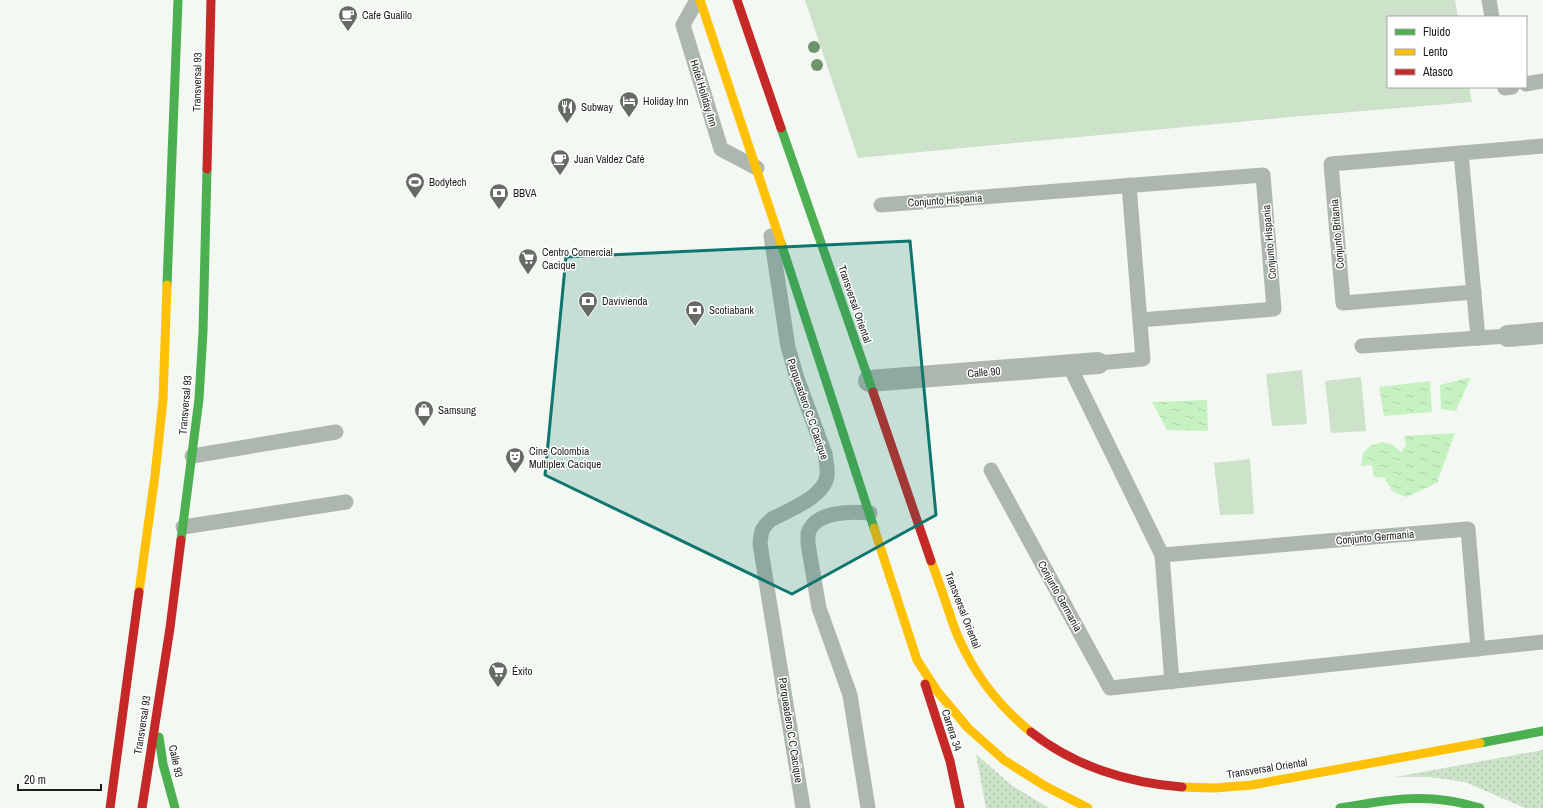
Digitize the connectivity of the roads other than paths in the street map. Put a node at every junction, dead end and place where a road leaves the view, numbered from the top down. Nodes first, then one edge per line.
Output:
1 (178, 0) edge
2 (211, 0) edge
3 (696, 0) edge
4 (700, 0) edge
5 (737, 0) edge
6 (1489, 0) edge
7 (1492, 16) edge
8 (1543, 81) edge
9 (1527, 84) edge
10 (1543, 146) edge
11 (1461, 153) junction
12 (756, 168) junction
13 (1129, 186) junction
14 (764, 191) junction
15 (881, 205) dead end
16 (1474, 292) junction
17 (1140, 320) junction
18 (1543, 333) edge
19 (1508, 336) joint
20 (1478, 338) junction
21 (1362, 346) dead end
22 (1098, 363) joint
23 (1069, 365) junction
24 (869, 381) junction
25 (336, 432) dead end
26 (192, 456) junction
27 (991, 470) dead end
28 (346, 502) dead end
29 (870, 513) junction
30 (183, 527) junction
31 (1162, 555) junction
32 (1543, 642) edge
33 (1478, 649) junction
34 (917, 660) junction
35 (1172, 682) junction
36 (156, 718) junction
37 (1543, 731) edge
38 (1382, 801) junction
39 (110, 808) edge
40 (142, 808) edge
41 (175, 808) edge
42 (804, 808) edge
43 (868, 808) edge
44 (960, 808) edge
45 (1088, 808) edge
46 (1340, 808) edge
47 (1396, 808) edge
48 (1480, 808) edge

1 - 39 main road, Transversal 93
2 - 26 main road, Transversal 93
3 - 12 lane, Hotel Holiday Inn
4 - 12 main road
5 - 24 main road, Transversal Oriental
6 - 7 lane
8 - 9 lane
10 - 11 lane, Conjunto Britania
11 - 16 lane
11 - 16 lane, Conjunto Britania
12 - 14 main road
13 - 15 lane, Conjunto Hispania
13 - 17 lane
13 - 17 lane, Conjunto Hispania
14 - 29 main road
14 - 42 lane, Parqueadero C.C Cacique
16 - 20 lane
17 - 22 lane
18 - 19 street
19 - 20 lane
20 - 21 lane
22 - 23 street, Calle 90
23 - 24 street, Calle 90
23 - 31 lane
24 - 37 main road, Transversal Oriental
25 - 26 lane
26 - 30 main road, Transversal 93
27 - 35 lane, Conjunto Germania
28 - 30 lane
29 - 34 main road
29 - 43 lane
30 - 36 main road, Transversal 93
31 - 33 lane, Conjunto Germania
31 - 35 lane
32 - 33 lane, Conjunto Germania
33 - 35 lane, Conjunto Germania
34 - 44 main road, Carrera 34
34 - 45 main road
36 - 40 main road, Transversal 93
36 - 41 main road, Calle 93
38 - 46 main road
38 - 47 main road
38 - 48 main road

